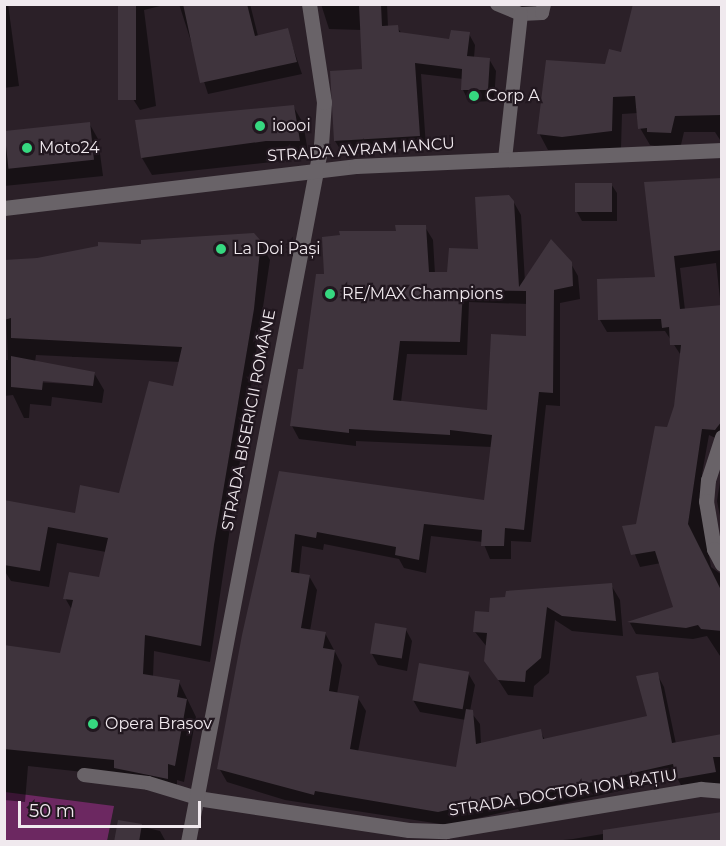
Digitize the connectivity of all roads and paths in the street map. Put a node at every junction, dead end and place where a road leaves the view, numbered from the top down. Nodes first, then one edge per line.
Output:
1 (309, 4) edge
2 (497, 4) edge
3 (544, 4) edge
4 (521, 14) junction
5 (722, 150) edge
6 (505, 159) junction
7 (318, 170) junction
8 (4, 208) edge
9 (722, 437) edge
10 (719, 454) edge
11 (722, 564) edge
12 (84, 775) dead end
13 (722, 791) edge
14 (197, 798) junction
15 (486, 834) edge
16 (188, 842) edge

1 - 7 street, STRADA BISERICII ROMÂNE
2 - 4 lane
3 - 4 lane
4 - 6 lane
5 - 6 street, STRADA AVRAM IANCU
6 - 7 street, STRADA AVRAM IANCU
7 - 8 street, STRADA AVRAM IANCU
7 - 14 street, STRADA BISERICII ROMÂNE
9 - 10 street
10 - 11 street
12 - 14 lane
13 - 15 street, STRADA DOCTOR ION RAȚIU
14 - 15 street, STRADA DOCTOR ION RAȚIU
14 - 16 street, STRADA BISERICII ROMÂNE

